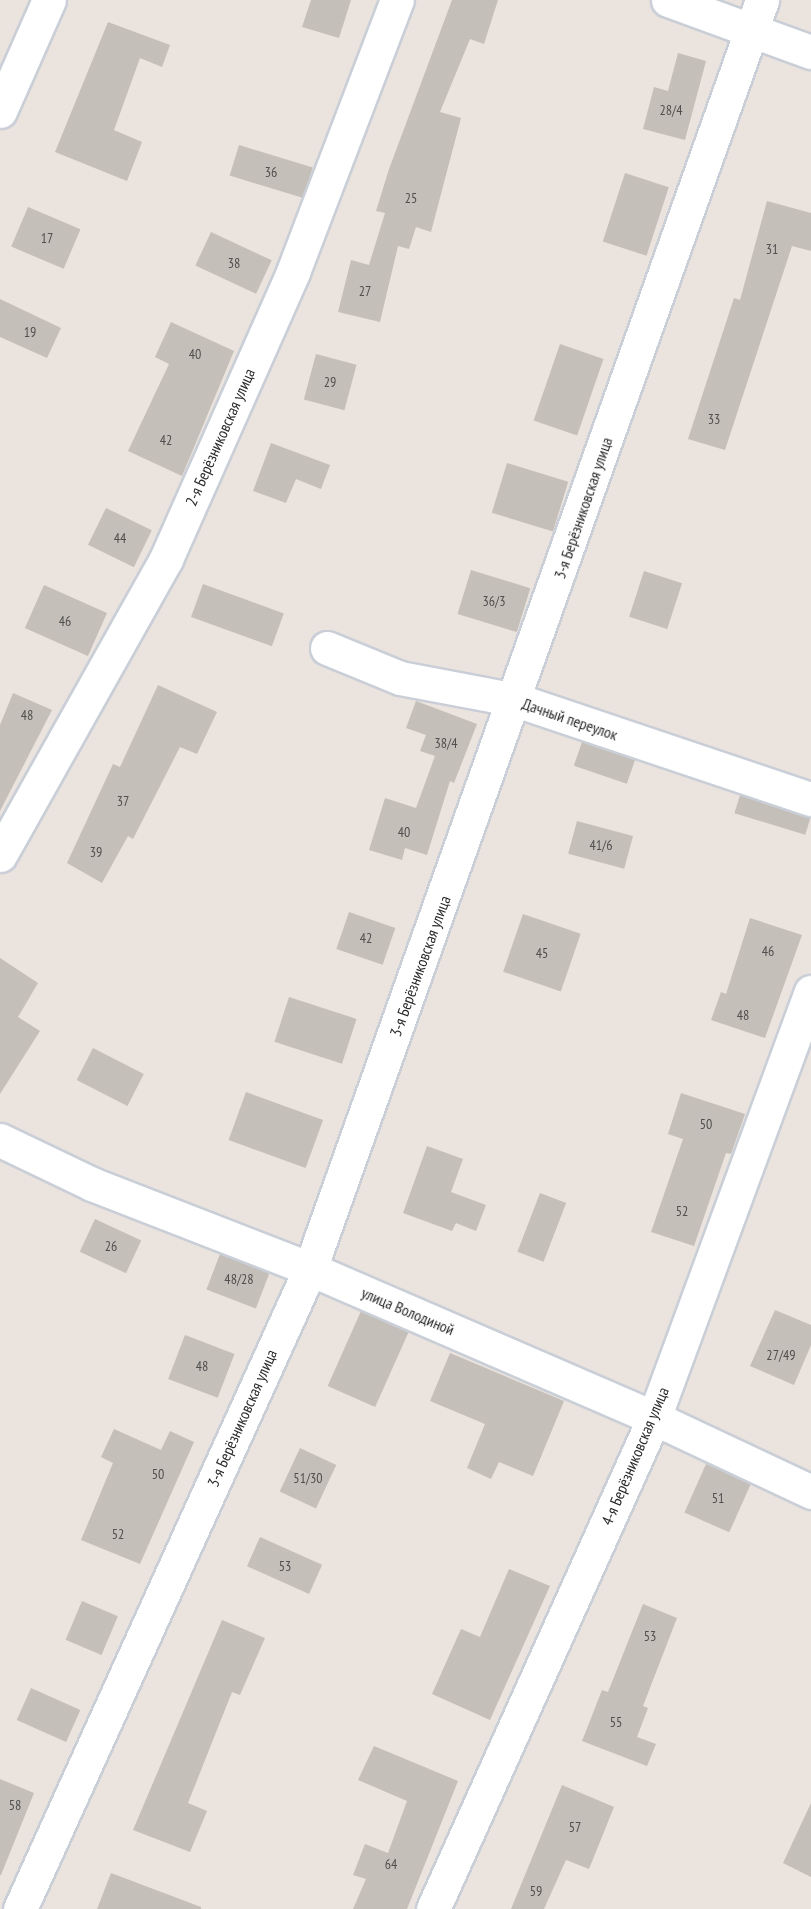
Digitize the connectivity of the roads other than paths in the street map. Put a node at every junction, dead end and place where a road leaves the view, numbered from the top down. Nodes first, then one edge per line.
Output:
1 (49, 0) edge
2 (668, 0) edge
3 (389, 2) edge
4 (757, 14) edge
5 (811, 52) edge
6 (0, 111) edge
7 (327, 648) dead end
8 (516, 700) junction
9 (811, 800) edge
10 (0, 855) edge
11 (811, 992) edge
12 (0, 1140) edge
13 (310, 1269) junction
14 (654, 1418) junction
15 (811, 1492) edge
16 (20, 1909) edge
17 (433, 1909) edge

1 - 6 street
2 - 4 street
3 - 10 street, 2-я Берёзниковская улица
4 - 5 street
4 - 8 street, 3-я Берёзниковская улица
7 - 8 street, Дачный переулок
8 - 9 street, Дачный переулок
8 - 13 street, 3-я Берёзниковская улица
11 - 14 street, 4-я Берёзниковская улица
12 - 13 street, улица Володиной
13 - 14 street, улица Володиной
13 - 16 street, 3-я Берёзниковская улица
14 - 15 street, улица Володиной
14 - 17 street, 4-я Берёзниковская улица

